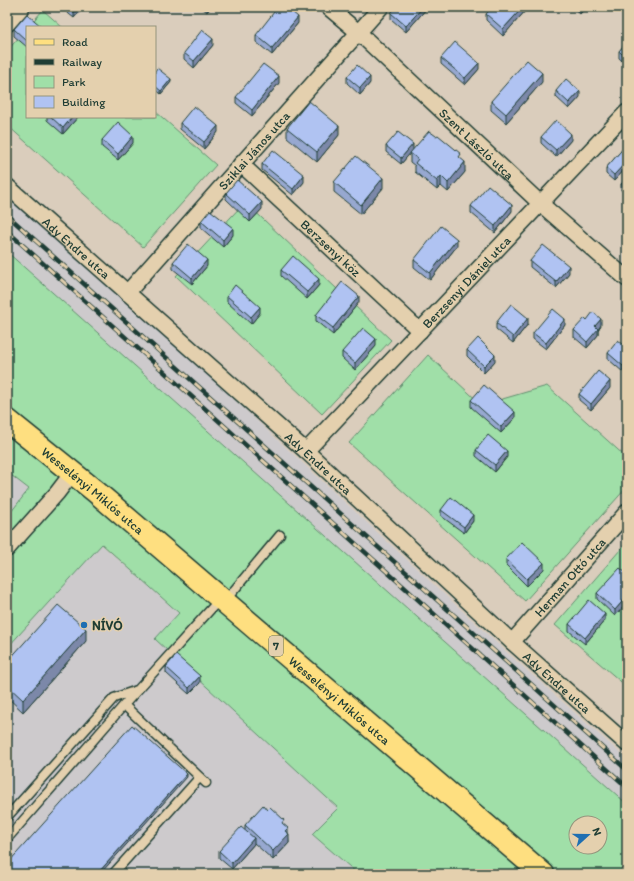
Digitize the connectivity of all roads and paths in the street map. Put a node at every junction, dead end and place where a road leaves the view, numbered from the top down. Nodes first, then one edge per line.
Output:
1 (22, 7) edge
2 (328, 7) edge
3 (381, 7) edge
4 (7, 24) edge
5 (358, 32) junction
6 (627, 112) edge
7 (241, 164) junction
8 (7, 186) edge
9 (541, 204) junction
10 (627, 279) edge
11 (127, 293) junction
12 (420, 331) junction
13 (7, 420) edge
14 (306, 451) junction
15 (73, 472) junction
16 (627, 512) edge
17 (280, 536) dead end
18 (7, 549) edge
19 (223, 600) junction
20 (512, 642) junction
21 (138, 690) junction
22 (124, 706) junction
23 (627, 744) edge
24 (7, 818) edge
25 (7, 839) edge
26 (112, 874) edge
27 (542, 874) edge

1 - 4 street
2 - 5 street, Szent László utca
3 - 5 street, Sziklai János utca
5 - 7 street, Sziklai János utca
5 - 9 street, Szent László utca
6 - 9 street, Berzsenyi Dániel utca
7 - 11 street, Sziklai János utca
7 - 12 street, Berzsenyi köz
8 - 11 street, Ady Endre utca
9 - 10 street, Szent László utca
9 - 12 street, Berzsenyi Dániel utca
11 - 14 street, Ady Endre utca
12 - 14 street, Berzsenyi Dániel utca
13 - 15 main road, Wesselényi Miklós utca / 7
14 - 20 street, Ady Endre utca
15 - 18 street
15 - 19 main road, Wesselényi Miklós utca / 7
16 - 20 street, Herman Ottó utca
17 - 19 lane
19 - 21 lane
19 - 27 main road, Wesselényi Miklós utca / 7
20 - 23 street, Ady Endre utca
21 - 22 lane
21 - 24 lane
22 - 25 lane
22 - 26 lane

